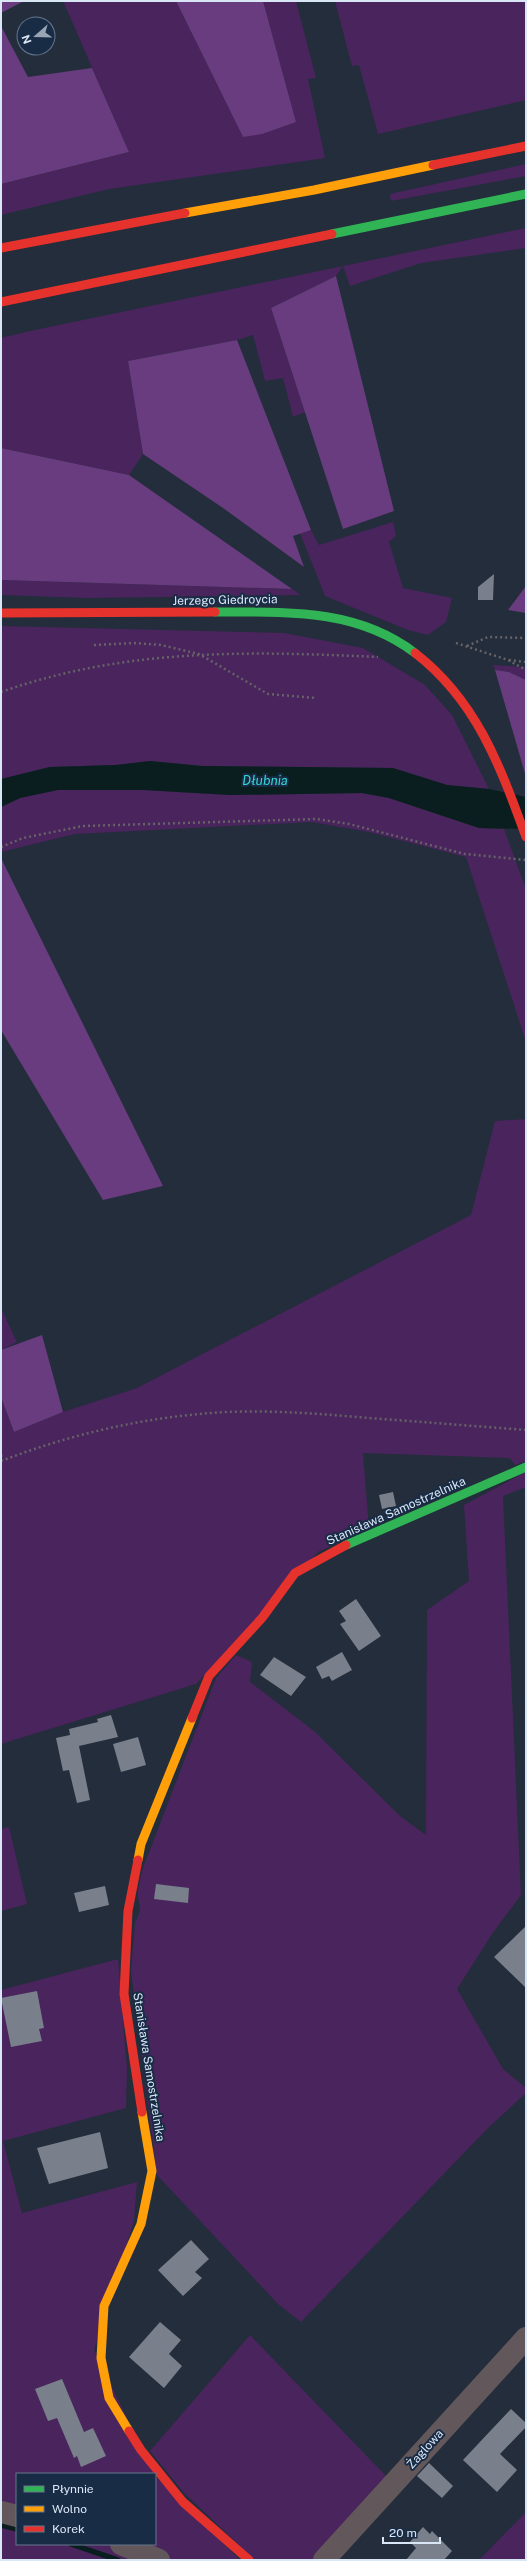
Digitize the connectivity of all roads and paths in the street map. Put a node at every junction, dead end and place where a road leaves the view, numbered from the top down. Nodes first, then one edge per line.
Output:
1 (526, 146) edge
2 (526, 194) edge
3 (1, 248) edge
4 (1, 302) edge
5 (1, 613) edge
6 (526, 638) edge
7 (456, 643) dead end
8 (94, 645) dead end
9 (466, 647) junction
10 (199, 654) junction
11 (383, 657) dead end
12 (508, 660) junction
13 (526, 662) edge
14 (526, 670) edge
15 (1, 692) edge
16 (316, 698) dead end
17 (526, 837) edge
18 (1, 847) edge
19 (526, 860) edge
20 (526, 1430) edge
21 (1, 1455) edge
22 (2, 1461) edge
23 (526, 1467) edge
24 (526, 2338) edge
25 (1, 2512) edge
26 (16, 2516) edge
27 (123, 2545) edge
28 (159, 2560) edge
29 (249, 2560) edge
30 (324, 2560) edge

1 - 3 main road
2 - 4 main road
5 - 17 main road, Jerzego Giedroycia
6 - 9 path
7 - 9 path
8 - 10 path
9 - 12 path
10 - 11 path
10 - 15 path
10 - 16 path
12 - 13 path
12 - 14 path
18 - 19 path
20 - 22 path
21 - 22 path
23 - 29 main road, Stanisława Samostrzelnika
24 - 30 street, Żaglowa
25 - 26 street
27 - 28 street

